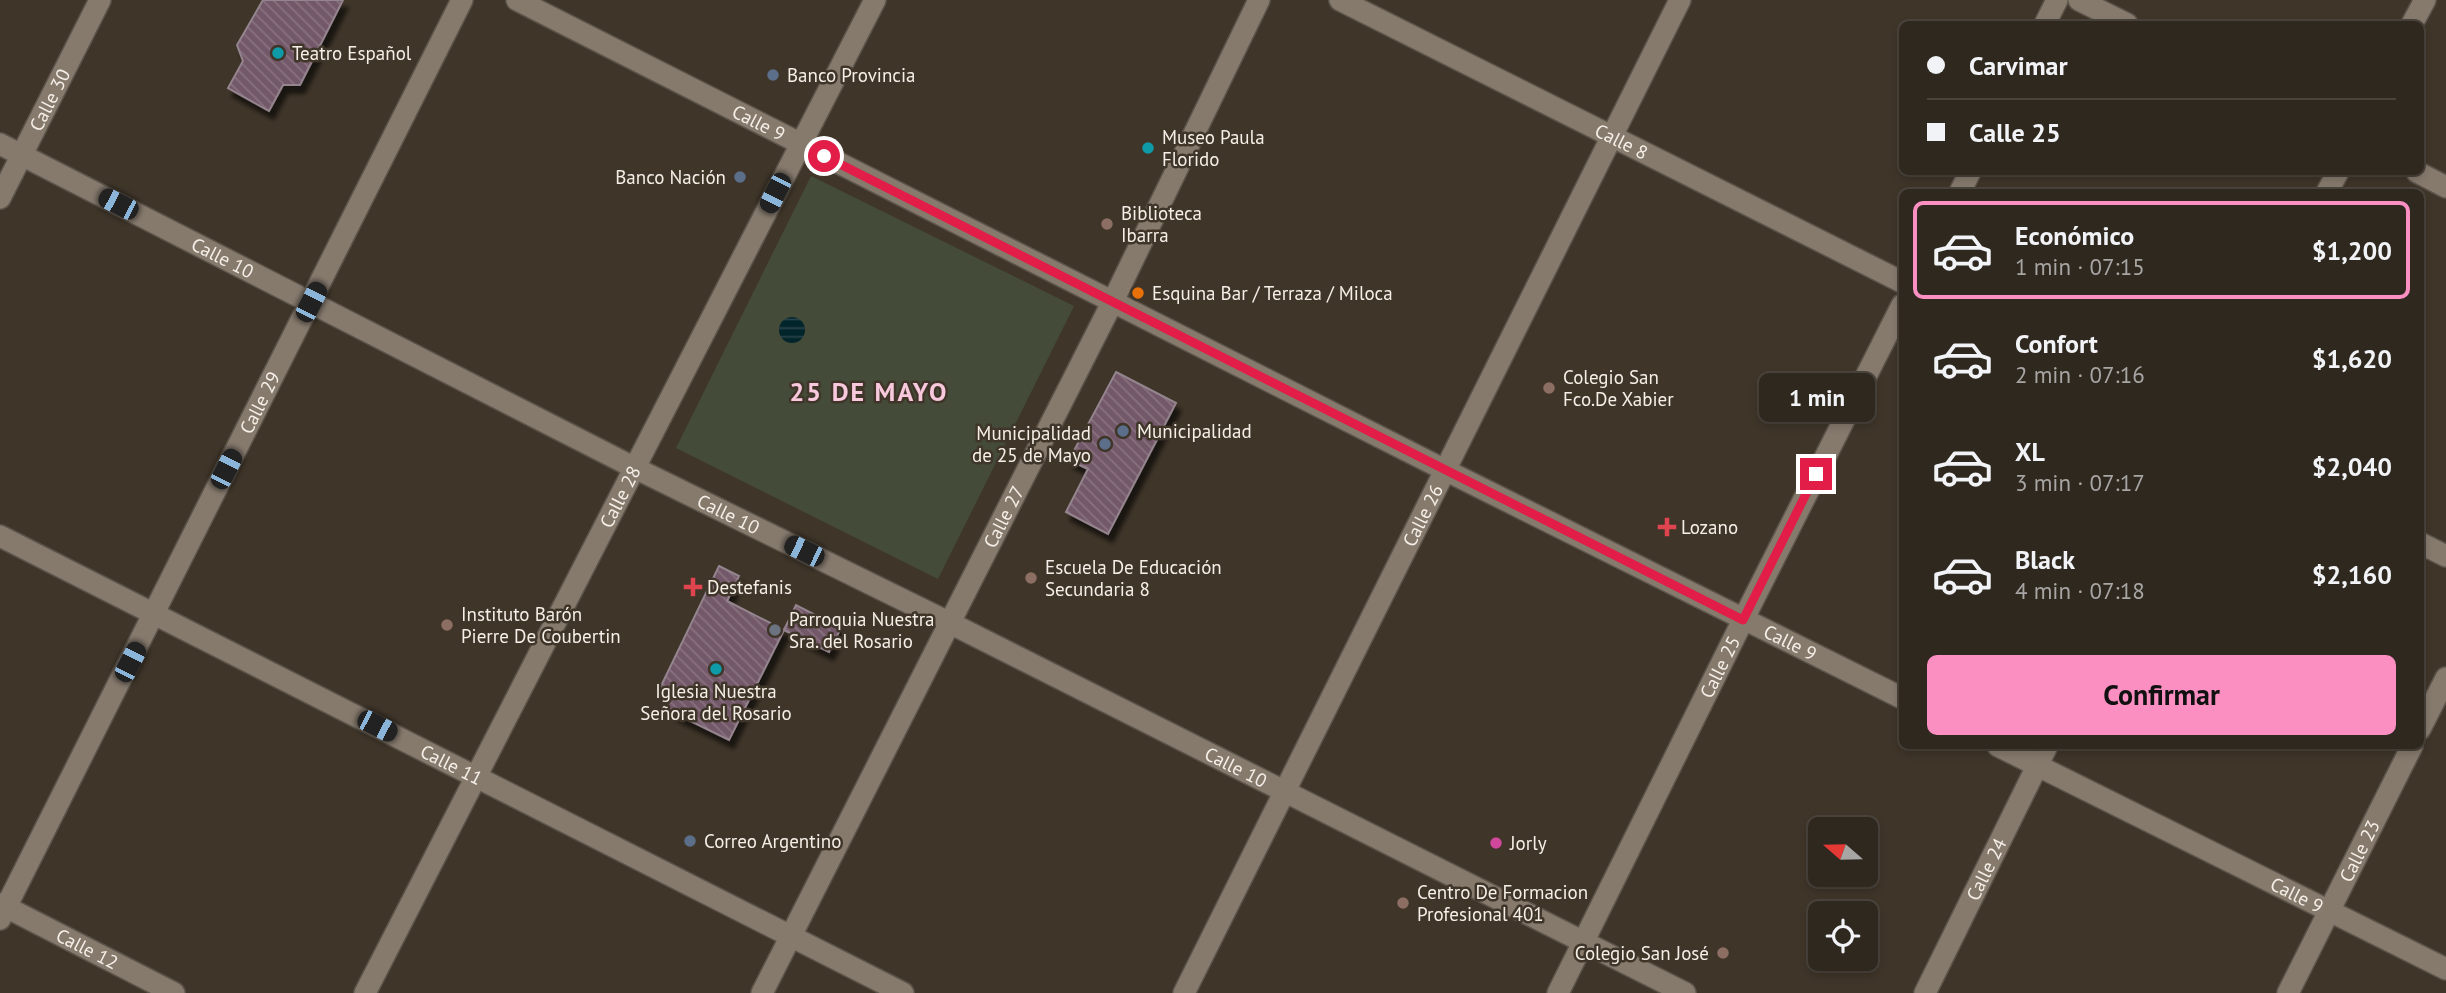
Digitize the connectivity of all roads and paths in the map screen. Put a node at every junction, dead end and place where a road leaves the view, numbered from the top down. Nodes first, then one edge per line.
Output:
1 (100, 0) edge
2 (462, 0) edge
3 (517, 0) edge
4 (875, 0) edge
5 (1259, 0) edge
6 (1340, 0) edge
7 (1680, 0) edge
8 (2057, 0) edge
9 (2079, 0) edge
10 (2425, 0) edge
11 (2046, 21) edge
12 (2121, 21) edge
13 (2414, 21) edge
14 (1612, 136) junction
15 (0, 144) edge
16 (800, 144) junction
17 (22, 155) junction
18 (2423, 175) edge
19 (2446, 187) edge
20 (0, 198) edge
21 (1899, 280) edge
22 (1113, 301) junction
23 (311, 302) junction
24 (1899, 311) edge
25 (635, 468) junction
26 (1447, 471) junction
27 (0, 536) edge
28 (2424, 545) edge
29 (2446, 556) edge
30 (154, 612) junction
31 (1743, 620) junction
32 (948, 622) junction
33 (2446, 678) edge
34 (1899, 697) edge
35 (2424, 721) edge
36 (2004, 749) edge
37 (2045, 749) edge
38 (2411, 749) edge
39 (2037, 765) junction
40 (475, 776) junction
41 (1283, 791) junction
42 (2, 910) edge
43 (2330, 911) junction
44 (790, 936) junction
45 (1584, 942) junction
46 (2446, 969) edge
47 (174, 993) edge
48 (365, 993) edge
49 (762, 993) edge
50 (903, 993) edge
51 (1184, 993) edge
52 (1558, 993) edge
53 (1685, 993) edge
54 (1925, 993) edge
55 (2288, 993) edge

1 - 17 street, Calle 30
2 - 23 street, Calle 29
3 - 16 street, Calle 9
4 - 16 street, Calle 28
5 - 22 street, Calle 27
6 - 14 street, Calle 8
7 - 14 street, Calle 26
8 - 11 street
9 - 12 street
10 - 13 street
14 - 21 street, Calle 8
14 - 26 street, Calle 26
15 - 17 street, Calle 10
16 - 22 street, Calle 9
16 - 25 street, Calle 28
17 - 20 street, Calle 30
17 - 23 street, Calle 10
18 - 19 street
22 - 26 street, Calle 9
22 - 32 street, Calle 27
23 - 25 street, Calle 10
23 - 30 street, Calle 29
24 - 31 street, Calle 25
25 - 32 street, Calle 10
25 - 40 street, Calle 28
26 - 31 street, Calle 9
26 - 41 street, Calle 26
27 - 30 street, Calle 11
28 - 29 street
30 - 40 street, Calle 11
30 - 42 street, Calle 29
31 - 34 street, Calle 9
31 - 45 street, Calle 25
32 - 41 street, Calle 10
32 - 44 street, Calle 27
33 - 35 street
36 - 39 street, Calle 9
37 - 39 street, Calle 24
38 - 43 street, Calle 23
39 - 43 street, Calle 9
39 - 54 street, Calle 24
40 - 44 street, Calle 11
40 - 48 street, Calle 28
41 - 45 street, Calle 10
41 - 51 street, Calle 26
42 - 47 street, Calle 12
43 - 46 street, Calle 9
43 - 55 street, Calle 23
44 - 49 street, Calle 27
44 - 50 street, Calle 11
45 - 52 street, Calle 25
45 - 53 street, Calle 10

